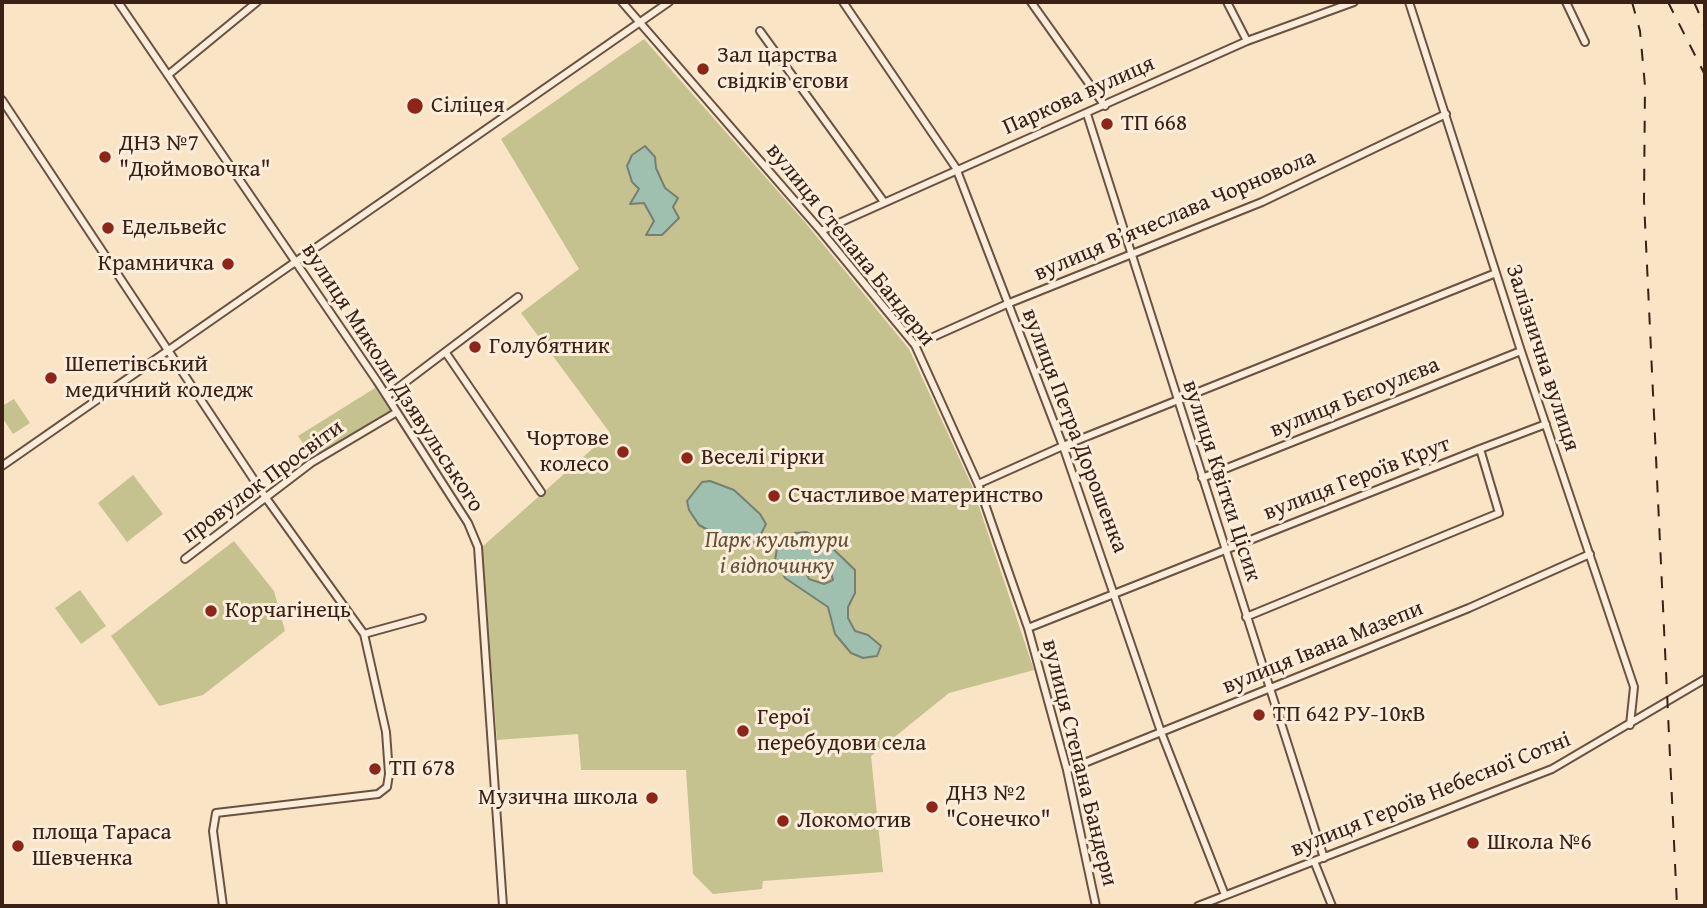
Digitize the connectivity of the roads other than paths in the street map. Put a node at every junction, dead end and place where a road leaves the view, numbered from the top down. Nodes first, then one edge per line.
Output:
1 (118, 2) edge
2 (255, 2) edge
3 (622, 2) edge
4 (669, 2) edge
5 (843, 2) edge
6 (1031, 2) edge
7 (1227, 2) edge
8 (1354, 2) edge
9 (1409, 2) edge
10 (1566, 2) edge
11 (639, 22) junction
12 (760, 31) dead end
13 (1247, 41) junction
14 (1585, 43) dead end
15 (168, 75) junction
16 (2, 100) edge
17 (1105, 106) junction
18 (1087, 114) junction
19 (1446, 114) junction
20 (956, 168) junction
21 (884, 202) junction
22 (821, 231) junction
23 (1132, 257) junction
24 (294, 261) junction
25 (1496, 273) junction
26 (519, 297) dead end
27 (1007, 304) junction
28 (915, 345) junction
29 (169, 349) junction
30 (1521, 351) junction
31 (446, 353) junction
32 (387, 396) junction
33 (1178, 401) junction
34 (397, 412) junction
35 (1546, 424) junction
36 (1063, 446) junction
37 (1480, 449) junction
38 (2, 466) edge
39 (1202, 478) junction
40 (978, 484) junction
41 (541, 492) dead end
42 (266, 498) junction
43 (1225, 550) junction
44 (1590, 554) junction
45 (185, 559) dead end
46 (1116, 592) junction
47 (1246, 617) junction
48 (422, 618) dead end
49 (1028, 628) junction
50 (364, 634) junction
51 (1705, 679) edge
52 (1270, 689) junction
53 (1630, 725) junction
54 (1161, 732) junction
55 (1067, 770) junction
56 (1324, 858) junction
57 (1314, 862) junction
58 (1225, 895) junction
59 (223, 906) edge
60 (503, 906) edge
61 (1096, 906) edge
62 (1198, 906) edge
63 (1332, 906) edge

1 - 15 street, вулиця Миколи Дзявульського
2 - 15 street
3 - 11 street, вулиця Степана Бандери
4 - 11 street
5 - 20 street, вулиця Петра Дорошенка
6 - 17 street
7 - 13 street
8 - 13 street, Паркова вулиця
9 - 19 street, Залізнична вулиця
10 - 14 street
11 - 22 street, вулиця Степана Бандери
11 - 24 street
12 - 21 street
13 - 17 street, Паркова вулиця
15 - 24 street, вулиця Миколи Дзявульського
16 - 29 street
17 - 18 street, Паркова вулиця
18 - 20 street, Паркова вулиця
18 - 23 street, вулиця Квітки Цісик
19 - 23 street, вулиця Вʼячеслава Чорновола
19 - 25 street, Залізнична вулиця
20 - 21 street, Паркова вулиця
20 - 27 street, вулиця Петра Дорошенка
21 - 22 street, Паркова вулиця
22 - 28 street, вулиця Степана Бандери
23 - 27 street, вулиця Вʼячеслава Чорновола
23 - 33 street, вулиця Квітки Цісик
24 - 29 street
24 - 32 street, вулиця Миколи Дзявульського
25 - 30 street, Залізнична вулиця
25 - 33 street
26 - 31 street
27 - 28 street, вулиця Вʼячеслава Чорновола
27 - 36 street, вулиця Петра Дорошенка
28 - 40 street, вулиця Степана Бандери
29 - 38 street
29 - 42 street
30 - 35 street, Залізнична вулиця
30 - 39 street, вулиця Бєгоулєва
31 - 32 street
31 - 41 street
32 - 34 street, вулиця Миколи Дзявульського
33 - 36 street
33 - 39 street, вулиця Квітки Цісик
34 - 42 street, провулок Просвіти
34 - 60 street, вулиця Миколи Дзявульського
35 - 37 street
35 - 44 street, Залізнична вулиця
36 - 40 street
36 - 46 street, вулиця Петра Дорошенка
37 - 43 street, вулиця Героїв Крут
37 - 47 street, вулиця Героїв Крут
39 - 43 street, вулиця Квітки Цісик
40 - 49 street, вулиця Степана Бандери
42 - 45 street, провулок Просвіти
42 - 50 street
43 - 46 street, вулиця Героїв Крут
43 - 47 street, вулиця Квітки Цісик
44 - 52 street, вулиця Івана Мазепи
44 - 53 street, Залізнична вулиця
46 - 49 street, вулиця Героїв Крут
46 - 54 street, вулиця Петра Дорошенка
47 - 52 street, вулиця Квітки Цісик
48 - 50 street
49 - 55 street, вулиця Степана Бандери
50 - 59 street
51 - 53 street, вулиця Героїв Небесної Сотні
52 - 54 street, вулиця Івана Мазепи
52 - 56 street, вулиця Квітки Цісик
53 - 56 street, вулиця Героїв Небесної Сотні
54 - 55 street, вулиця Івана Мазепи
54 - 58 street, вулиця Петра Дорошенка
55 - 61 street, вулиця Степана Бандери
56 - 57 street, вулиця Героїв Небесної Сотні
57 - 58 street, вулиця Героїв Небесної Сотні
57 - 63 street
58 - 62 street, вулиця Героїв Небесної Сотні

